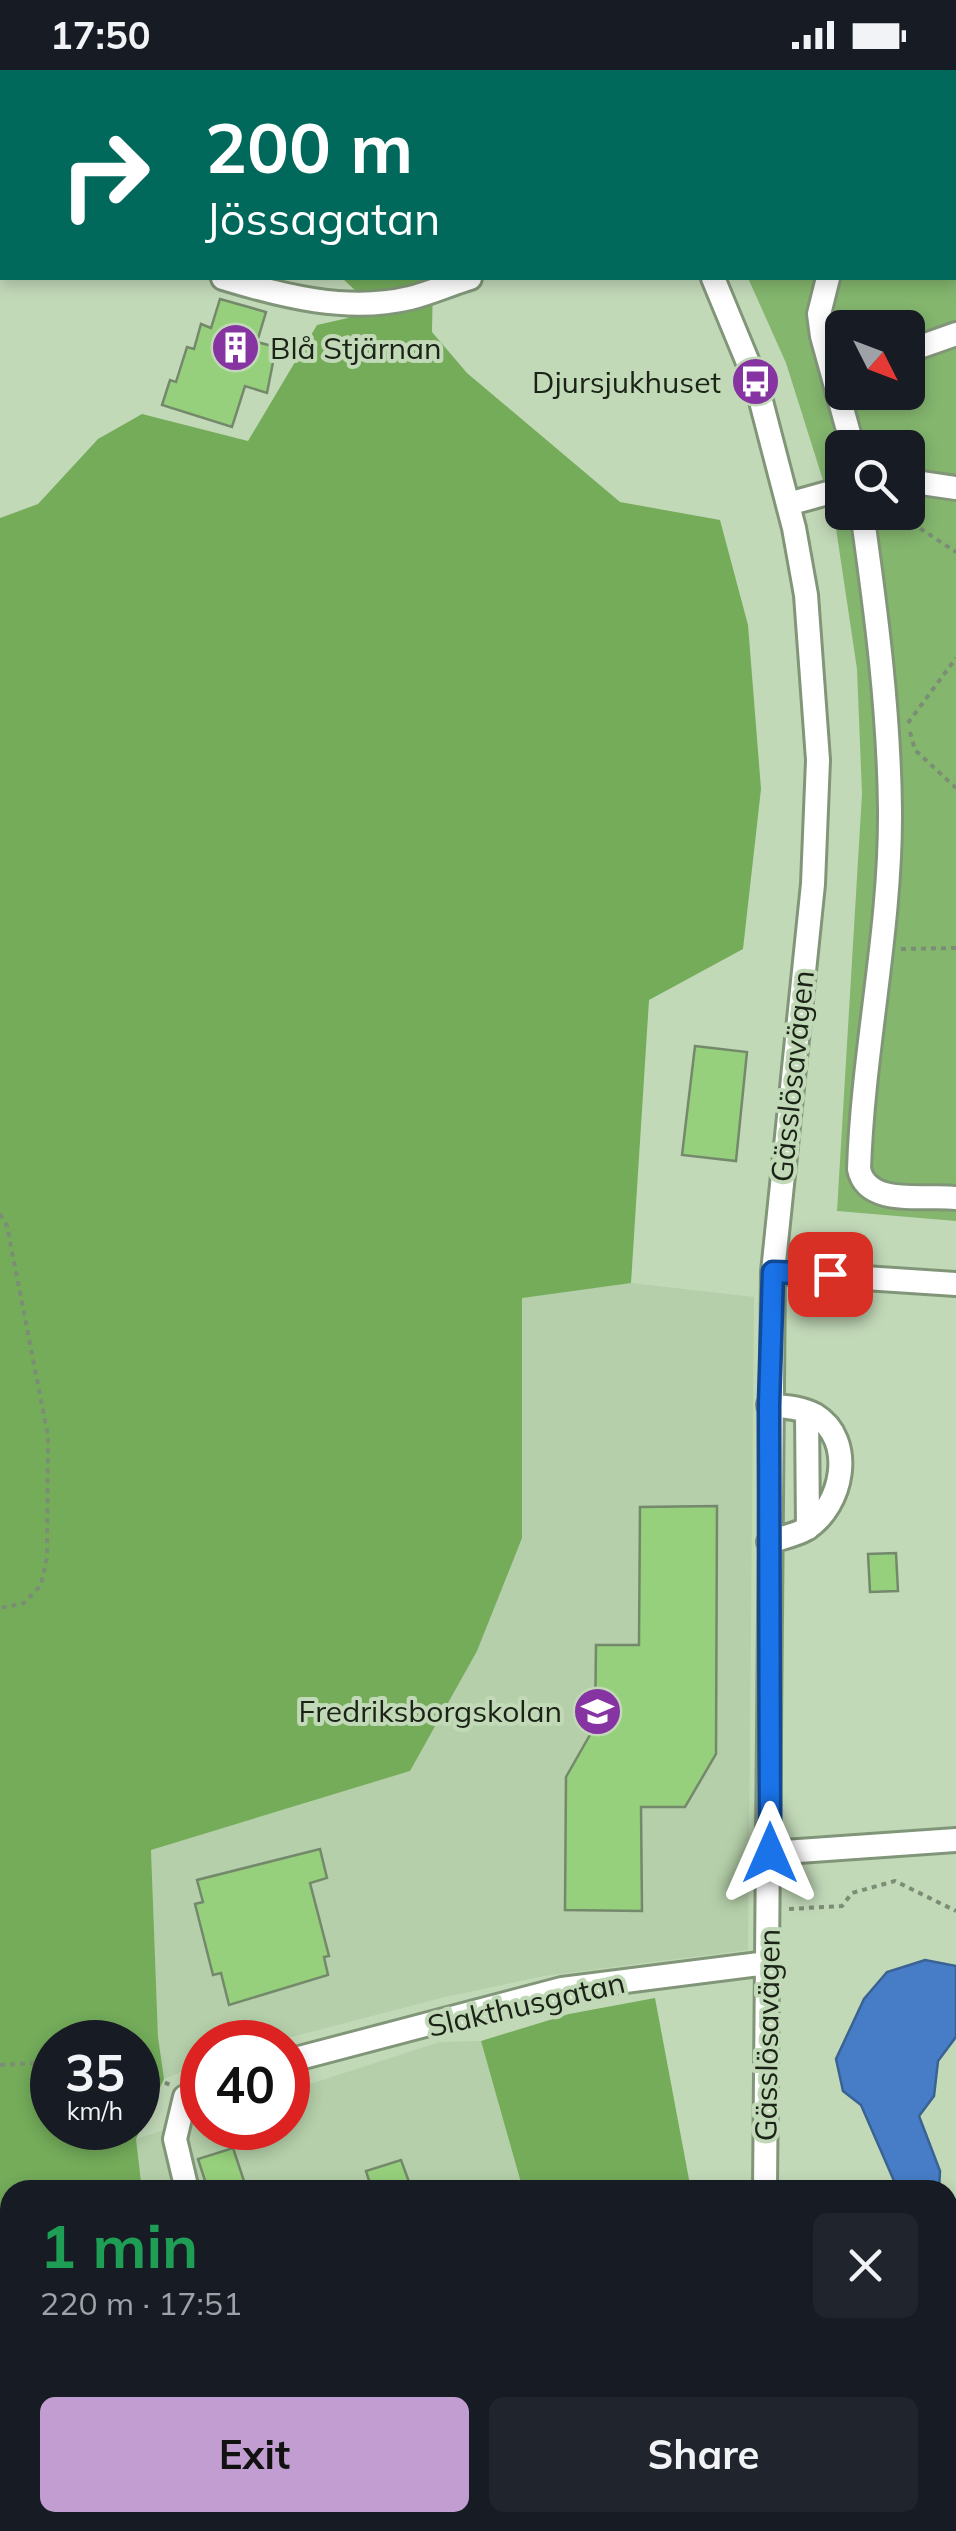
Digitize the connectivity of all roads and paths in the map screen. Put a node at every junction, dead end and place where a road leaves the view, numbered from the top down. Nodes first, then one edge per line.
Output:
1 (232, 280) edge
2 (464, 280) edge
3 (714, 280) edge
4 (828, 280) edge
5 (825, 334) edge
6 (956, 334) edge
7 (925, 345) edge
8 (925, 483) edge
9 (956, 488) edge
10 (825, 494) edge
11 (788, 504) junction
12 (864, 530) edge
13 (922, 530) edge
14 (956, 552) edge
15 (956, 658) edge
16 (956, 788) edge
17 (956, 948) edge
18 (882, 952) junction
19 (956, 1198) edge
20 (0, 1214) edge
21 (773, 1272) junction
22 (956, 1284) edge
23 (769, 1405) junction
24 (808, 1412) junction
25 (808, 1528) junction
26 (769, 1542) junction
27 (0, 1608) edge
28 (956, 1840) edge
29 (770, 1853) junction
30 (784, 1910) dead end
31 (956, 1911) edge
32 (767, 1964) junction
33 (310, 2055) edge
34 (30, 2063) edge
35 (0, 2064) edge
36 (180, 2127) edge
37 (185, 2180) edge
38 (766, 2180) edge

1 - 2 street
3 - 11 street, Gässlösavägen
4 - 5 street
6 - 7 street
8 - 9 street
10 - 11 street
11 - 21 street, Gässlösavägen
12 - 18 street
13 - 14 path
15 - 16 path
17 - 18 path
18 - 19 street
20 - 27 path
21 - 22 street
21 - 23 street, Gässlösavägen
23 - 24 street
23 - 26 street, Gässlösavägen
24 - 25 street
24 - 25 street
25 - 26 street
26 - 29 street, Gässlösavägen
28 - 29 street
29 - 32 street, Gässlösavägen
30 - 31 path
32 - 33 street, Slakthusgatan
32 - 38 street, Gässlösavägen
34 - 35 path
36 - 37 street

